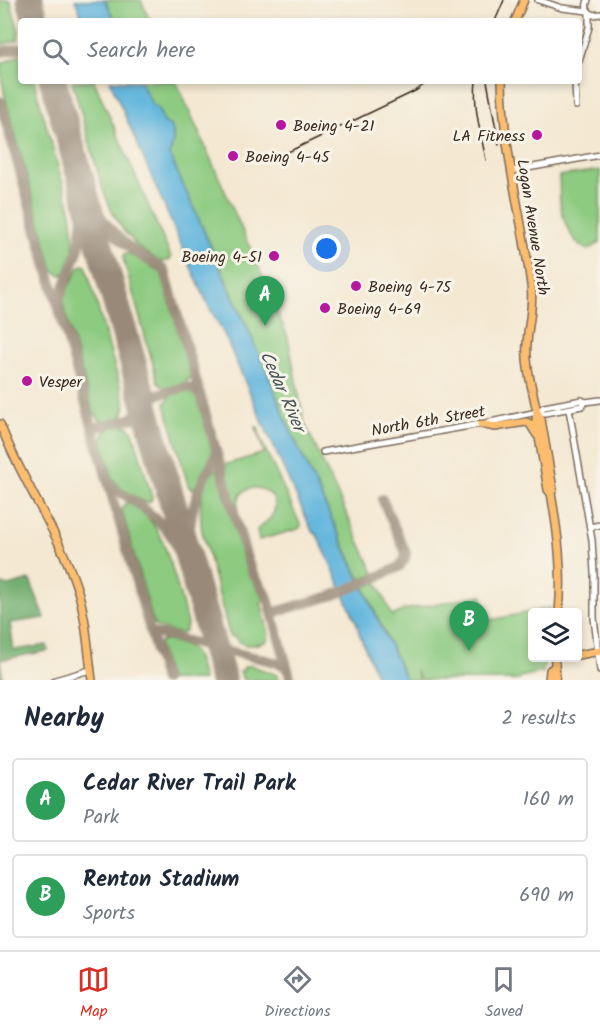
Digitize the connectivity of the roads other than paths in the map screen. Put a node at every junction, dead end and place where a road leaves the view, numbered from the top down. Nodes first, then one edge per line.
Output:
1 (525, 0) edge
2 (538, 0) edge
3 (587, 1) edge
4 (573, 9) junction
5 (589, 12) junction
6 (599, 14) edge
7 (516, 18) edge
8 (589, 27) junction
9 (582, 51) edge
10 (502, 84) edge
11 (575, 84) edge
12 (576, 106) dead end
13 (600, 155) edge
14 (511, 171) junction
15 (600, 400) edge
16 (585, 402) junction
17 (568, 409) junction
18 (537, 412) junction
19 (0, 424) edge
20 (481, 424) junction
21 (539, 439) junction
22 (323, 452) dead end
23 (551, 493) junction
24 (600, 525) edge
25 (590, 527) junction
26 (559, 608) edge
27 (599, 651) edge
28 (582, 654) edge
29 (556, 662) edge
30 (557, 662) edge
31 (90, 670) junction
32 (600, 670) edge
33 (55, 680) edge
34 (92, 680) edge
35 (549, 680) edge
36 (555, 680) edge

1 - 7 main road
2 - 4 street
3 - 4 street
3 - 5 street
4 - 5 street
5 - 6 street
5 - 8 street
6 - 8 street
8 - 9 street
10 - 14 main road, Logan Avenue North
11 - 12 street
13 - 14 street
14 - 18 main road, Logan Avenue North
15 - 16 street, North 6th Street
16 - 17 street, North 6th Street
16 - 18 street, North 6th Street
17 - 18 street, North 6th Street
17 - 25 street
18 - 20 street, North 6th Street
18 - 21 main road, Logan Avenue North
18 - 23 main road, Logan Avenue North
19 - 31 main road
20 - 21 main road
20 - 22 street, North 6th Street
21 - 23 main road, Logan Avenue North
23 - 26 main road, Logan Avenue North
24 - 25 street
25 - 27 street
27 - 28 main road
27 - 32 street
29 - 35 main road
30 - 36 main road
31 - 33 street
31 - 34 main road

